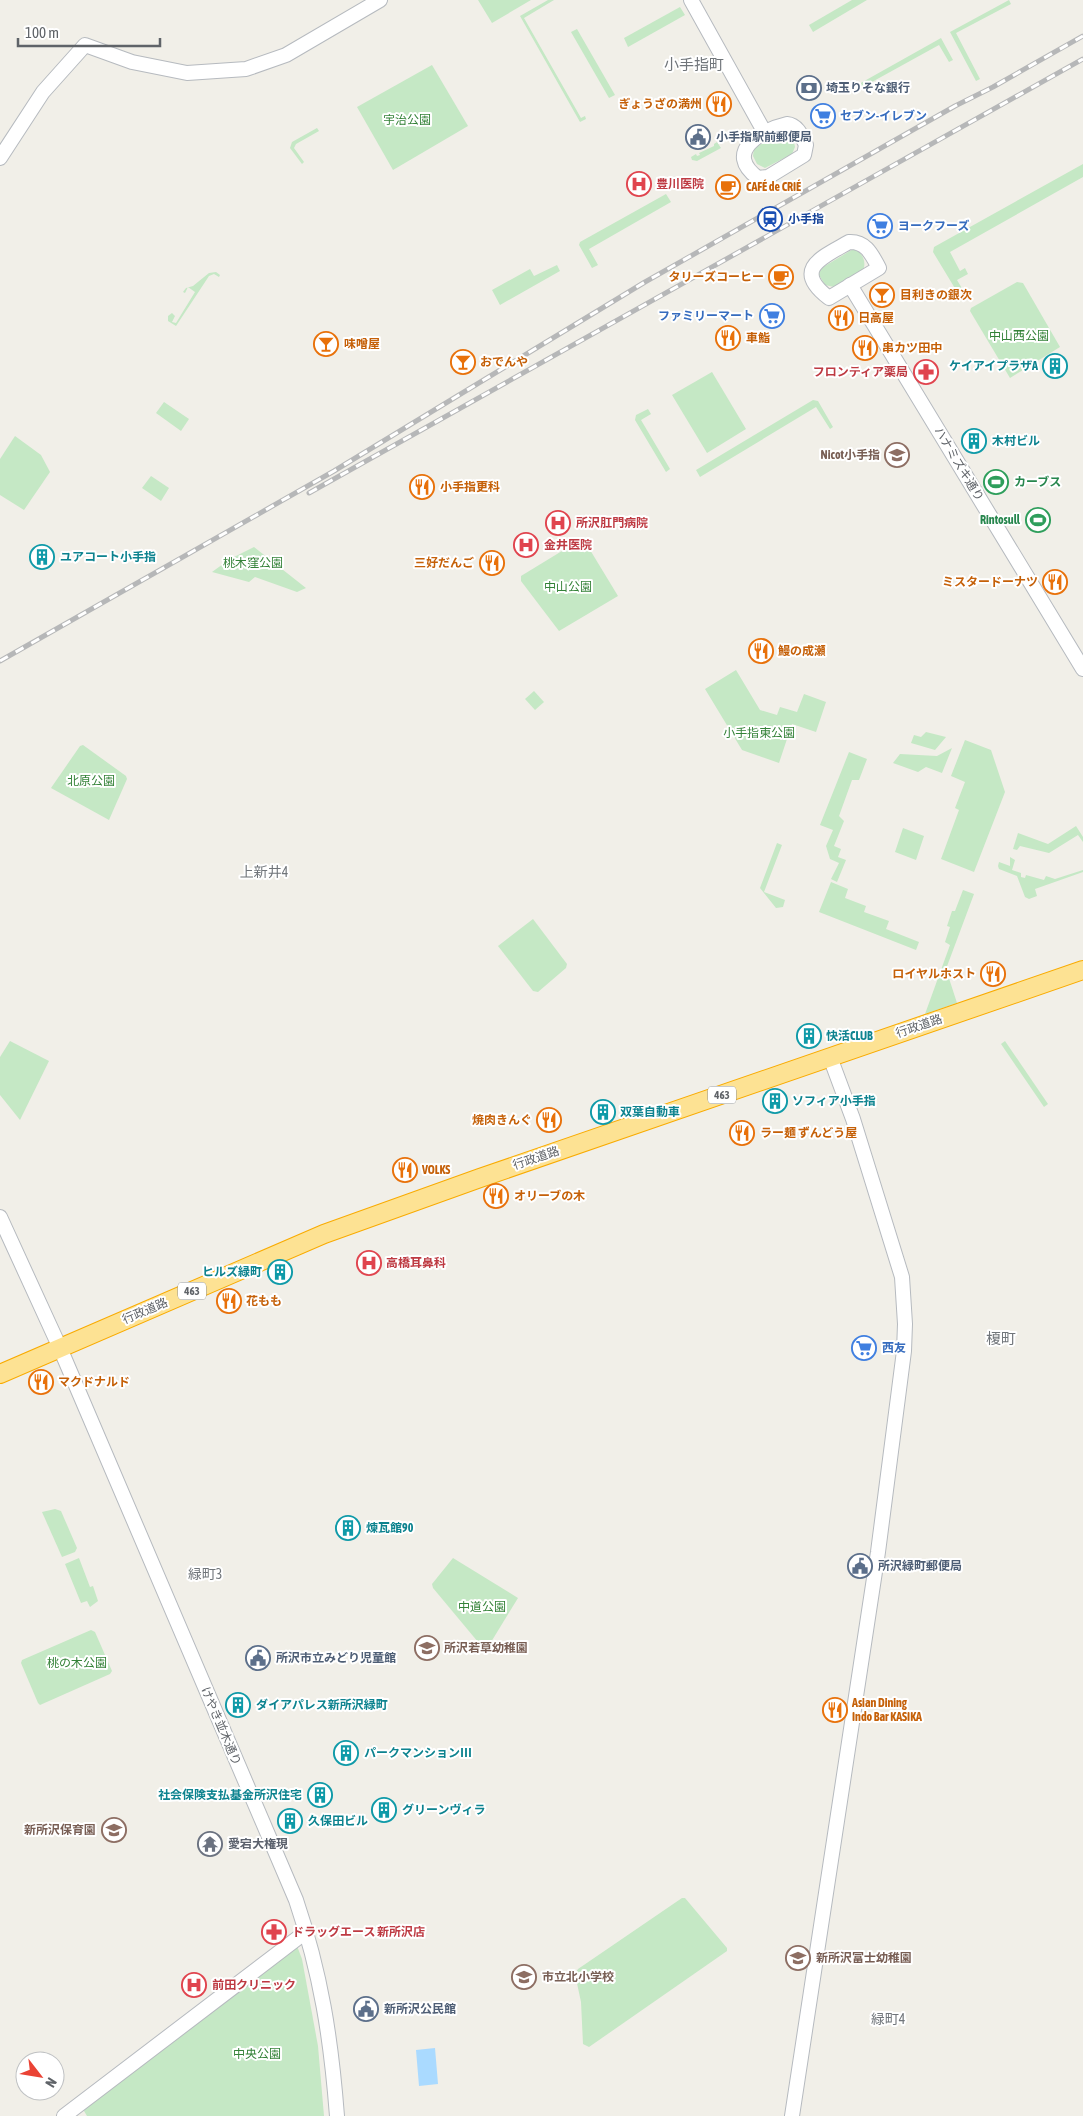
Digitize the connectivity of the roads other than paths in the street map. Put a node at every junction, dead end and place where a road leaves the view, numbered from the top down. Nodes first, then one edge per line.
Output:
1 (380, 0) edge
2 (690, 0) edge
3 (765, 133) junction
4 (0, 158) edge
5 (850, 285) junction
6 (1083, 669) edge
7 (1083, 970) edge
8 (830, 1056) junction
9 (0, 1217) edge
10 (60, 1348) junction
11 (0, 1374) edge
12 (306, 1932) junction
13 (64, 2116) edge
14 (337, 2116) edge
15 (792, 2116) edge

1 - 4 street
2 - 3 street
3 - 3 street
5 - 5 street
5 - 6 street, ハナミズキ通り
7 - 8 highway, 行政道路 / 463
8 - 10 highway, 行政道路 / 463
8 - 15 street
9 - 10 street, けやき並木通り
10 - 11 highway, 行政道路 / 463
10 - 12 street, けやき並木通り
12 - 13 street
12 - 14 street, けやき並木通り

